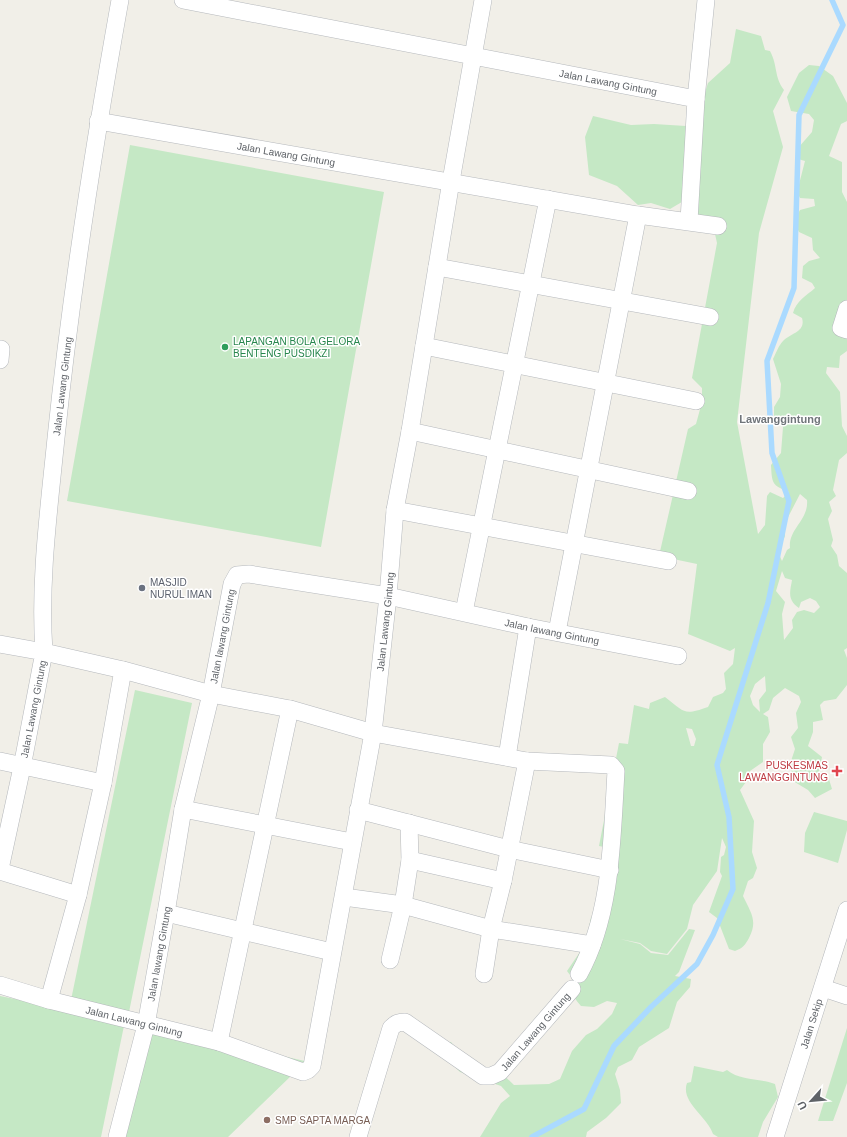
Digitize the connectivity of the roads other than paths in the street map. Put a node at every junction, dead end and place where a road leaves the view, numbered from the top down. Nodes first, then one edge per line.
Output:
1 (120, 0) edge
2 (184, 0) edge
3 (483, 0) edge
4 (706, 0) edge
5 (472, 56) junction
6 (696, 99) junction
7 (98, 121) junction
8 (451, 181) junction
9 (548, 199) junction
10 (638, 215) junction
11 (689, 221) junction
12 (718, 226) dead end
13 (437, 266) junction
14 (531, 284) junction
15 (621, 301) junction
16 (847, 309) edge
17 (710, 317) dead end
18 (847, 330) edge
19 (424, 346) junction
20 (514, 364) junction
21 (605, 382) junction
22 (696, 400) dead end
23 (410, 431) junction
24 (497, 450) junction
25 (589, 470) junction
26 (688, 491) dead end
27 (395, 510) junction
28 (482, 526) junction
29 (574, 543) junction
30 (668, 561) dead end
31 (388, 596) junction
32 (464, 612) junction
33 (528, 627) junction
34 (557, 632) junction
35 (0, 644) edge
36 (44, 652) junction
37 (678, 656) dead end
38 (123, 670) junction
39 (211, 694) junction
40 (290, 709) junction
41 (373, 733) junction
42 (507, 757) junction
43 (0, 761) edge
44 (527, 761) junction
45 (22, 766) junction
46 (103, 783) junction
47 (183, 809) junction
48 (358, 810) junction
49 (409, 823) junction
50 (265, 825) junction
51 (352, 842) junction
52 (509, 849) junction
53 (410, 860) junction
54 (0, 870) edge
55 (610, 870) junction
56 (504, 881) junction
57 (78, 895) junction
58 (344, 897) junction
59 (403, 904) junction
60 (847, 910) edge
61 (166, 913) junction
62 (491, 928) junction
63 (242, 931) junction
64 (592, 945) junction
65 (332, 952) junction
66 (390, 960) dead end
67 (484, 974) dead end
68 (579, 974) dead end
69 (0, 985) edge
70 (823, 988) junction
71 (572, 989) dead end
72 (847, 996) edge
73 (49, 1000) junction
74 (146, 1025) junction
75 (219, 1042) junction
76 (117, 1137) edge
77 (358, 1137) edge
78 (775, 1137) edge

1 - 7 street, Jalan Lawang Gintung
2 - 5 street, Jalan Lawang Gintung
3 - 5 street, Jalan Lawang Gintung
4 - 6 street
5 - 6 street, Jalan Lawang Gintung
5 - 8 street, Jalan Lawang Gintung
6 - 11 street
7 - 8 street, Jalan Lawang Gintung
7 - 36 street, Jalan Lawang Gintung
8 - 9 street, Jalan Lawang Gintung
8 - 13 street, Jalan Lawang Gintung
9 - 10 street, Jalan Lawang Gintung
9 - 14 street
10 - 11 street, Jalan Lawang Gintung
10 - 15 street, Jalan Lawang Gintung
11 - 12 street, Jalan Lawang Gintung
13 - 14 street
13 - 19 street, Jalan Lawang Gintung
14 - 15 street
14 - 20 street
15 - 17 street
15 - 21 street, Jalan Lawang Gintung
16 - 18 street
19 - 20 street
19 - 23 street, Jalan Lawang Gintung
20 - 21 street
20 - 24 street
21 - 22 street
21 - 25 street, Jalan Lawang Gintung
23 - 24 street
23 - 27 street, Jalan Lawang Gintung
24 - 25 street
24 - 28 street
25 - 26 street
25 - 29 street, Jalan Lawang Gintung
27 - 28 street
27 - 31 street, Jalan Lawang Gintung
28 - 29 street
28 - 32 street
29 - 30 street
29 - 34 street, Jalan Lawang Gintung
31 - 32 street, Jalan lawang Gintung
31 - 39 street, Jalan lawang Gintung
31 - 41 street, Jalan Lawang Gintung
32 - 33 street, Jalan lawang Gintung
33 - 34 street, Jalan lawang Gintung
33 - 42 street
34 - 37 street, Jalan lawang Gintung
35 - 36 street
36 - 38 street, Jalan Lawang Gintung
36 - 45 street, Jalan Lawang Gintung
38 - 39 street, Jalan Lawang Gintung
38 - 46 street
39 - 40 street, Jalan Lawang Gintung
39 - 47 street, Jalan lawang Gintung
40 - 41 street, Jalan Lawang Gintung
40 - 50 street
41 - 42 street, Jalan Lawang Gintung
41 - 48 street, Jalan Lawang Gintung
42 - 44 street, Jalan Lawang Gintung
43 - 45 street, Jalan Lawang Gintung
44 - 52 street
44 - 55 street, Jalan Lawang Gintung
45 - 46 street, Jalan Lawang Gintung
45 - 54 street, Jalan Lawang Gintung
46 - 57 street
47 - 50 street
47 - 61 street, Jalan lawang Gintung
48 - 49 street
48 - 51 street, Jalan Lawang Gintung
49 - 52 street
49 - 53 street
50 - 51 street
50 - 63 street
51 - 58 street, Jalan Lawang Gintung
52 - 55 street
52 - 56 street
53 - 56 street
53 - 59 street
54 - 57 street, Jalan Lawang Gintung
55 - 64 street, Jalan Lawang Gintung
56 - 62 street
57 - 73 street
58 - 59 street
58 - 65 street, Jalan Lawang Gintung
59 - 62 street
59 - 66 street
60 - 70 street, Jalan Sekip
61 - 63 street, Jalan Lawang Gintung
61 - 74 street, Jalan lawang Gintung
62 - 64 street
62 - 67 street
63 - 65 street, Jalan Lawang Gintung
63 - 75 street
64 - 68 street, Jalan Lawang Gintung
65 - 75 street, Jalan Lawang Gintung
69 - 73 street, Jalan Lawang Gintung
70 - 72 street
70 - 78 street, Jalan Sekip
71 - 77 street, Jalan Lawang Gintung
73 - 74 street, Jalan Lawang Gintung
74 - 75 street, Jalan Lawang Gintung
74 - 76 street, Jalan lawang Gintung

